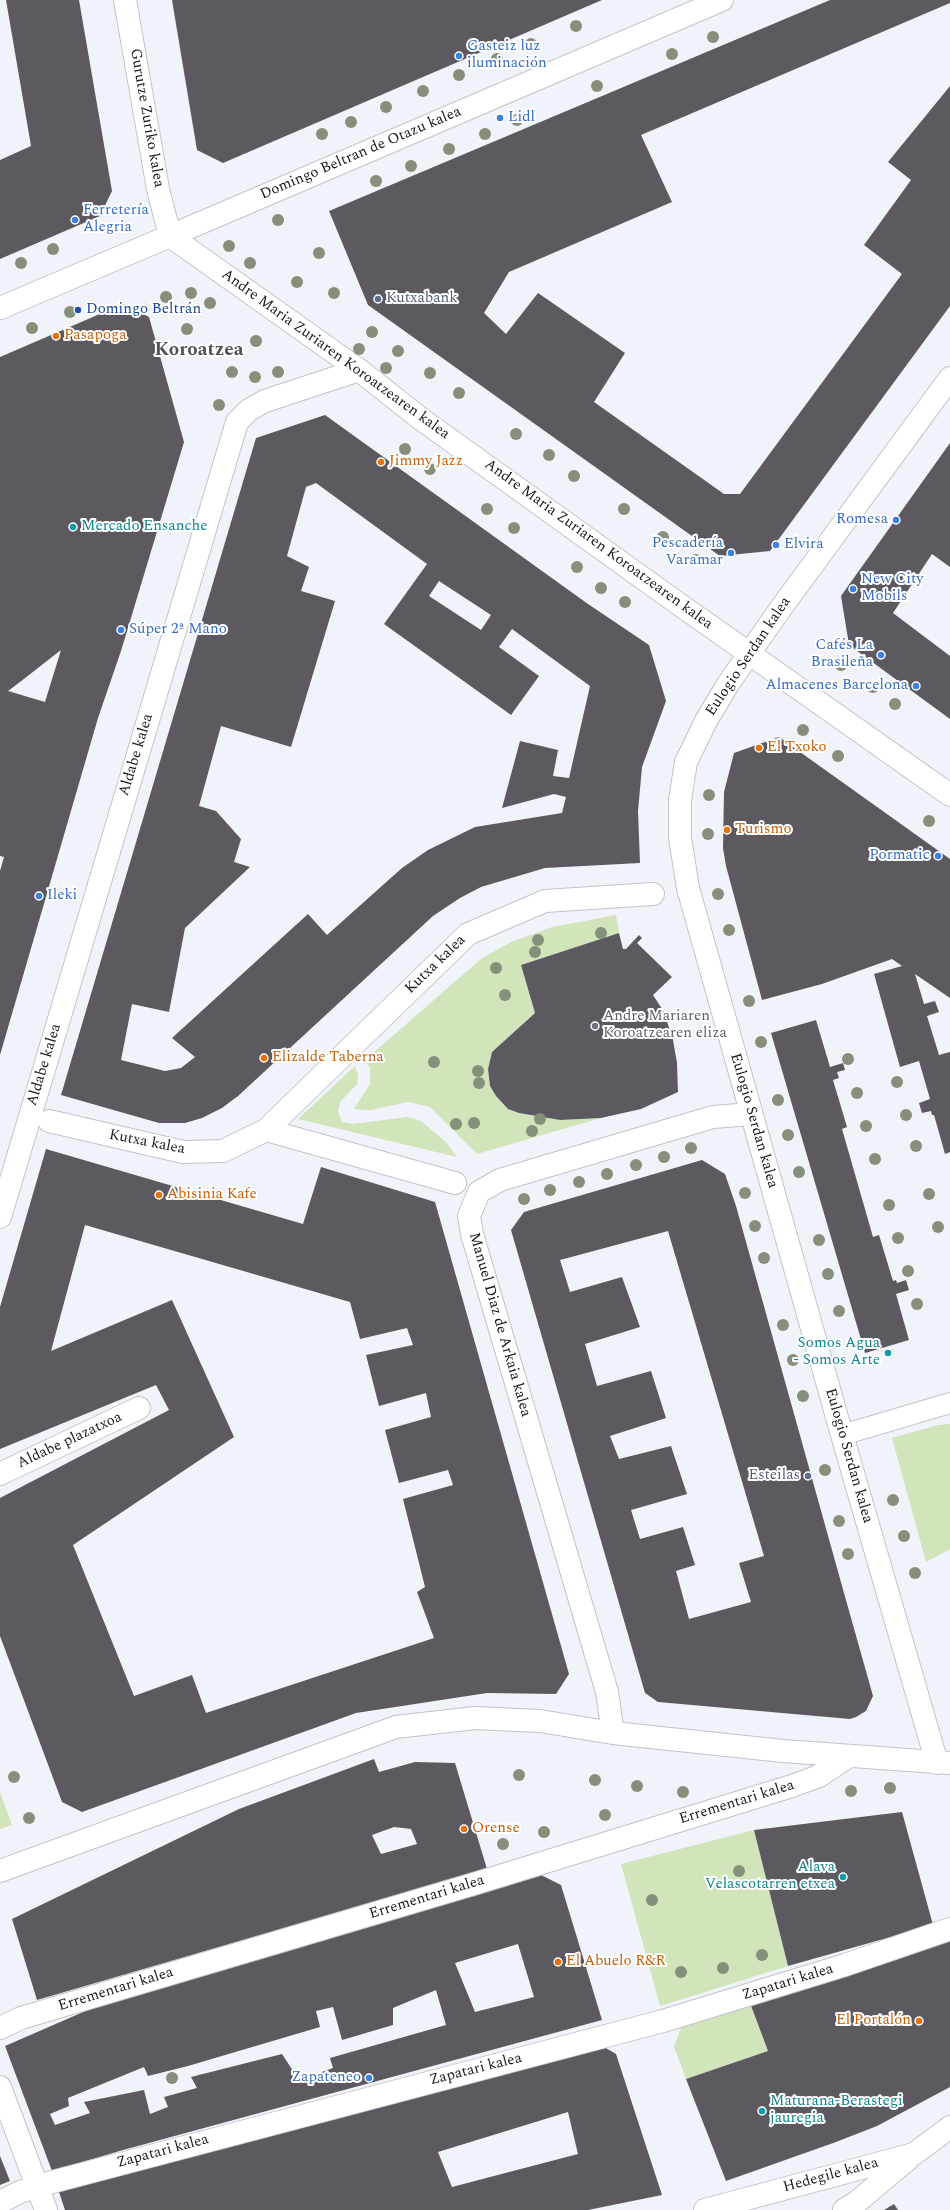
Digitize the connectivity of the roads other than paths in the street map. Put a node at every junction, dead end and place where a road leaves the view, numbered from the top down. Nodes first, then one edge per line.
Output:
1 (125, 0) edge
2 (722, 0) edge
3 (170, 236) junction
4 (0, 308) edge
5 (359, 370) junction
6 (950, 378) edge
7 (749, 654) junction
8 (950, 795) edge
9 (654, 894) dead end
10 (752, 1114) junction
11 (49, 1122) dead end
12 (266, 1130) junction
13 (456, 1183) dead end
14 (0, 1217) edge
15 (950, 1402) edge
16 (139, 1408) dead end
17 (842, 1435) junction
18 (0, 1474) edge
19 (613, 1733) junction
20 (849, 1756) junction
21 (943, 1763) edge
22 (0, 1871) edge
23 (950, 1929) edge
24 (0, 2028) edge
25 (0, 2087) edge
26 (950, 2127) edge
27 (914, 2154) junction
28 (38, 2186) junction
29 (0, 2202) edge
30 (46, 2210) edge
31 (705, 2210) edge
32 (844, 2210) edge

1 - 3 street, Gurutze Zuriko kalea
2 - 3 street, Domingo Beltran de Otazu kalea
3 - 4 street, Domingo Beltran de Otazu kalea
3 - 5 street, Andre Maria Zuriaren Koroatzearen kalea
5 - 7 street, Andre Maria Zuriaren Koroatzearen kalea
5 - 14 street, Aldabe kalea
6 - 7 street, Eulogio Serdan kalea
7 - 8 street, Andre Maria Zuriaren Koroatzearen kalea
7 - 10 street, Eulogio Serdan kalea
9 - 12 street, Kutxa kalea
10 - 17 street, Eulogio Serdan kalea
10 - 19 street, Manuel Diaz de Arkaia kalea
11 - 12 street, Kutxa kalea
12 - 13 street
15 - 17 lane
16 - 18 street, Aldabe plazatxoa
17 - 21 street, Eulogio Serdan kalea
19 - 20 street
19 - 22 street
20 - 21 street
20 - 24 street, Errementari kalea
23 - 28 street, Zapatari kalea
25 - 28 street
26 - 27 street, Hedegile kalea
27 - 31 street, Hedegile kalea
27 - 32 street
28 - 29 street, Zapatari kalea
28 - 30 street

